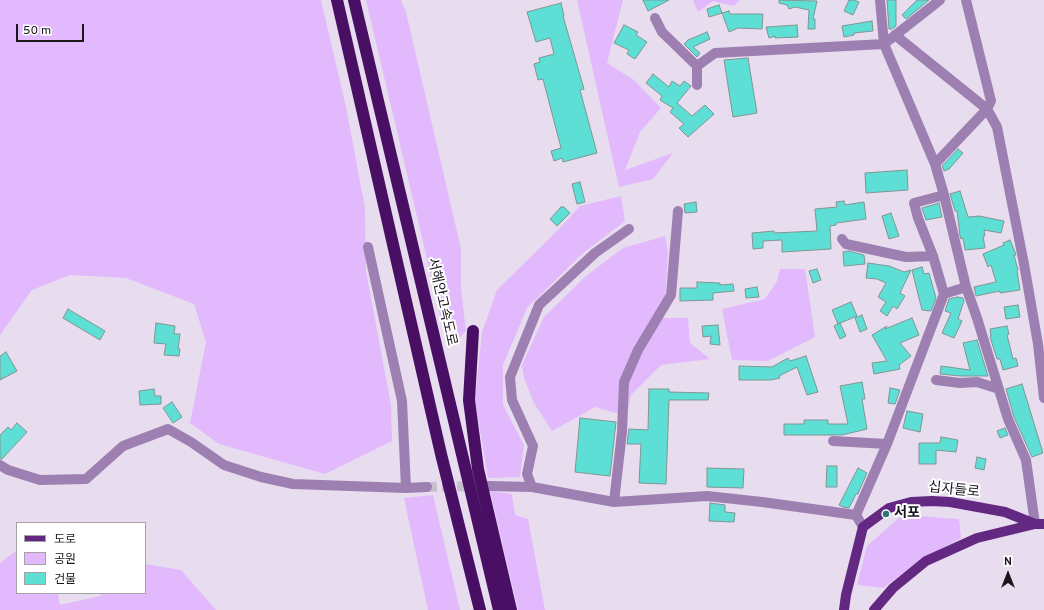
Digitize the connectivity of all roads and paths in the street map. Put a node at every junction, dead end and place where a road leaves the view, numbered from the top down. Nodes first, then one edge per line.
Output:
1 (337, 0) edge
2 (354, 0) edge
3 (880, 0) edge
4 (940, 0) edge
5 (966, 0) edge
6 (655, 18) dead end
7 (895, 35) junction
8 (884, 44) junction
9 (697, 66) junction
10 (697, 85) dead end
11 (987, 108) junction
12 (935, 164) junction
13 (944, 194) junction
14 (678, 211) dead end
15 (629, 228) dead end
16 (842, 239) dead end
17 (368, 247) dead end
18 (933, 256) junction
19 (966, 287) junction
20 (944, 294) junction
21 (473, 330) dead end
22 (936, 380) dead end
23 (999, 389) junction
24 (1044, 398) edge
25 (833, 441) dead end
26 (887, 444) junction
27 (0, 465) edge
28 (488, 486) tunnel mouth
29 (427, 487) tunnel mouth
30 (532, 487) junction
31 (406, 488) junction
32 (614, 502) junction
33 (856, 514) junction
34 (1039, 524) edge
35 (863, 527) junction
36 (480, 610) edge
37 (499, 610) edge
38 (511, 610) edge
39 (844, 610) edge
40 (874, 610) edge

1 - 36 highway
2 - 37 highway, 서해안고속도로
3 - 8 street
4 - 7 street
5 - 11 street
6 - 9 street
7 - 8 street
7 - 11 street
8 - 9 street
8 - 12 street
9 - 10 street
11 - 12 street
11 - 24 street
12 - 13 street
13 - 18 street
13 - 19 street
14 - 32 street
15 - 30 street
16 - 18 street
17 - 31 street
18 - 20 street
19 - 20 street
19 - 23 street
20 - 26 street
21 - 38 highway
22 - 23 street
23 - 34 street
25 - 26 street
26 - 33 street
27 - 31 street
28 - 30 street
29 - 31 street
30 - 32 street
32 - 33 street
33 - 35 street
34 - 35 main road, 십자들로
34 - 40 main road
35 - 39 main road

